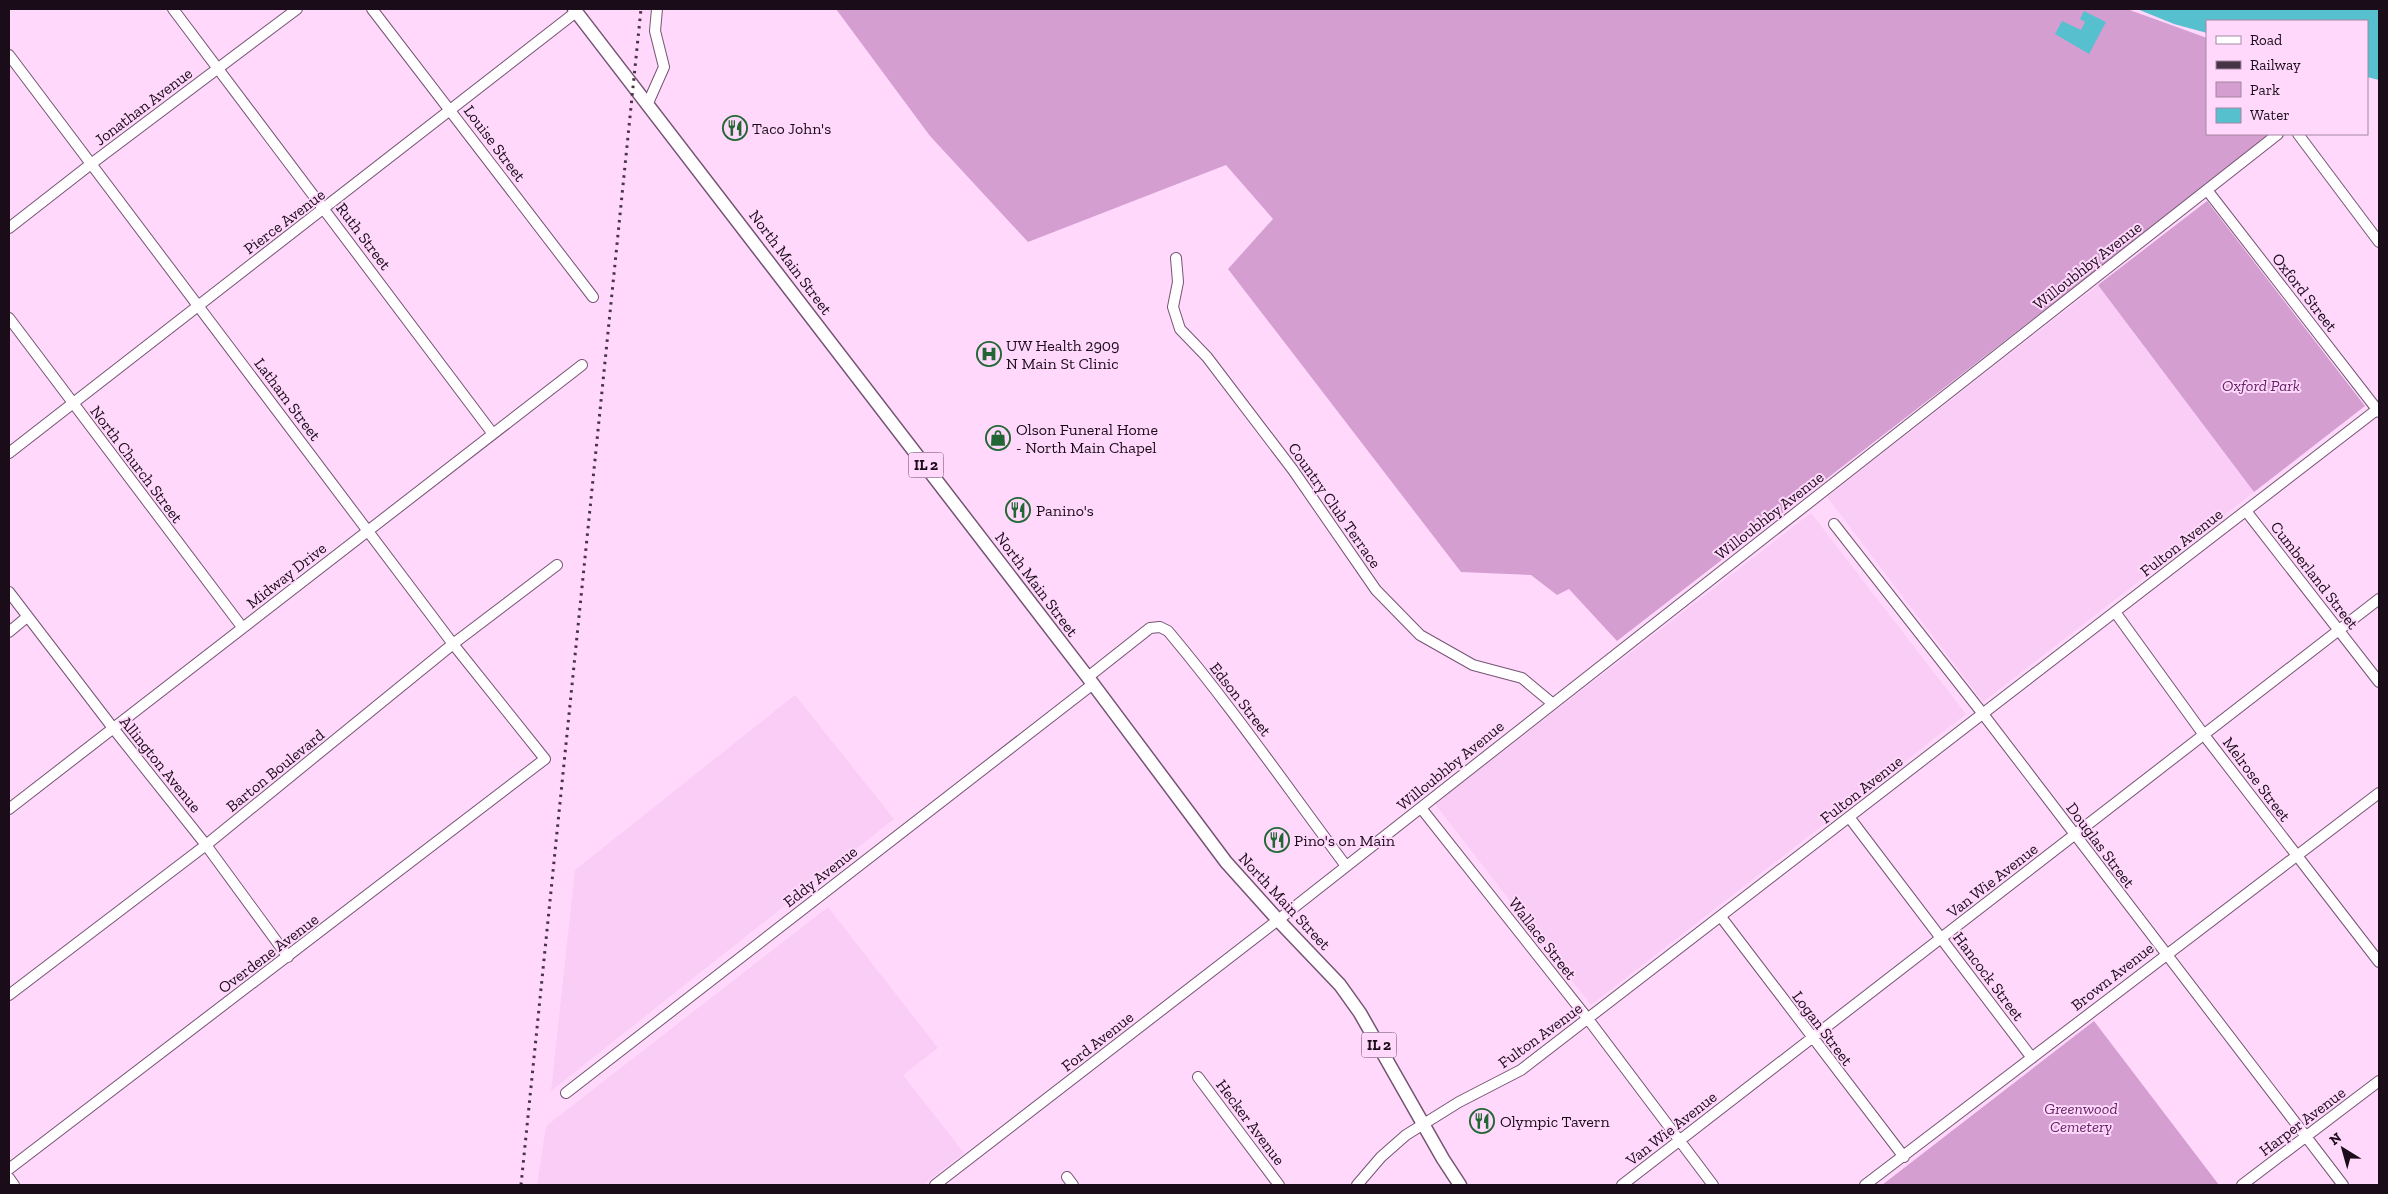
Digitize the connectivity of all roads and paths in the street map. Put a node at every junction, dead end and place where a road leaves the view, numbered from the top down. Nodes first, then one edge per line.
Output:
1 (173, 9) edge
2 (297, 9) edge
3 (372, 9) edge
4 (657, 9) edge
5 (575, 10) edge
6 (9, 55) edge
7 (218, 68) junction
8 (648, 103) junction
9 (450, 108) junction
10 (2277, 135) edge
11 (2299, 135) edge
12 (91, 164) junction
13 (2207, 190) junction
14 (325, 209) junction
15 (9, 228) edge
16 (2379, 242) edge
17 (1176, 258) dead end
18 (593, 297) dead end
19 (198, 305) junction
20 (9, 318) edge
21 (582, 364) dead end
22 (72, 404) junction
23 (2379, 410) edge
24 (493, 434) junction
25 (9, 453) edge
26 (2246, 511) junction
27 (1834, 524) dead end
28 (367, 531) junction
29 (557, 565) dead end
30 (9, 592) edge
31 (2379, 599) edge
32 (2115, 612) junction
33 (27, 618) junction
34 (242, 627) junction
35 (2340, 630) junction
36 (9, 632) edge
37 (453, 644) junction
38 (1091, 680) junction
39 (2379, 682) edge
40 (1552, 703) junction
41 (1983, 714) junction
42 (113, 728) junction
43 (2204, 735) junction
44 (545, 759) joint
45 (2379, 793) edge
46 (1421, 808) junction
47 (9, 809) edge
48 (1849, 817) junction
49 (2074, 835) junction
50 (206, 845) junction
51 (2297, 856) junction
52 (1346, 866) junction
53 (1721, 916) junction
54 (1278, 920) junction
55 (1942, 938) junction
56 (2166, 954) junction
57 (288, 957) junction
58 (2379, 962) edge
59 (9, 996) edge
60 (1588, 1019) junction
61 (1812, 1038) junction
62 (2032, 1058) junction
63 (1198, 1077) dead end
64 (2379, 1080) edge
65 (566, 1092) dead end
66 (1423, 1123) junction
67 (2305, 1137) junction
68 (1679, 1141) junction
69 (1904, 1157) junction
70 (9, 1169) edge
71 (9, 1178) edge
72 (14, 1185) edge
73 (934, 1185) edge
74 (1279, 1185) edge
75 (1357, 1185) edge
76 (1460, 1185) edge
77 (1622, 1185) edge
78 (1712, 1185) edge
79 (1865, 1185) edge
80 (2242, 1185) edge
81 (2343, 1185) edge

1 - 7 street, Ruth Street
2 - 7 street, Jonathan Avenue
3 - 9 street, Louise Street
4 - 8 street
5 - 8 main road, North Main Street / IL 2
5 - 9 street, Pierce Avenue
6 - 12 street, Latham Street
7 - 12 street, Jonathan Avenue
7 - 14 street, Ruth Street
8 - 38 main road, North Main Street / IL 2
9 - 14 street, Pierce Avenue
9 - 18 street, Louise Street
10 - 13 street, Willoubhby Avenue
11 - 16 street
12 - 15 street, Jonathan Avenue
12 - 19 street, Latham Street
13 - 23 street, Oxford Street
13 - 40 street, Willoubhby Avenue
14 - 19 street, Pierce Avenue
14 - 24 street, Ruth Street
17 - 40 street, Country Club Terrace
19 - 22 street, Pierce Avenue
19 - 28 street, Latham Street
20 - 22 street, North Church Street
21 - 24 street, Midway Drive
22 - 25 street, Pierce Avenue
22 - 34 street, North Church Street
23 - 26 street, Fulton Avenue
24 - 28 street, Midway Drive
26 - 32 street, Fulton Avenue
26 - 35 street, Cumberland Street
27 - 41 street, Douglas Street
28 - 34 street, Midway Drive
28 - 37 street, Latham Street
29 - 37 street, Barton Boulevard
30 - 33 street, Allington Avenue
31 - 35 street, Van Wie Avenue
32 - 41 street, Fulton Avenue
32 - 43 street, Melrose Street
33 - 36 street
33 - 42 street, Allington Avenue
34 - 42 street, Midway Drive
35 - 39 street, Cumberland Street
35 - 43 street, Van Wie Avenue
37 - 44 street, Latham Street
37 - 50 street, Barton Boulevard
38 - 52 street, Edson Street
38 - 54 main road, North Main Street / IL 2
38 - 65 street, Eddy Avenue
40 - 46 street, Willoubhby Avenue
41 - 48 street, Fulton Avenue
41 - 49 street, Douglas Street
42 - 47 street, Midway Drive
42 - 50 street, Allington Avenue
43 - 49 street, Van Wie Avenue
43 - 51 street, Melrose Street
44 - 57 street, Overdene Avenue
45 - 51 street, Brown Avenue
46 - 52 street, Willoubhby Avenue
46 - 60 street, Wallace Street
48 - 53 street, Fulton Avenue
48 - 55 street, Hancock Street
49 - 55 street, Van Wie Avenue
49 - 56 street, Douglas Street
50 - 57 street, Allington Avenue
50 - 59 street, Barton Boulevard
51 - 56 street, Brown Avenue
51 - 58 street, Melrose Street
52 - 54 street, Willoubhby Avenue
53 - 60 street, Fulton Avenue
53 - 61 street, Logan Street
54 - 66 main road, North Main Street / IL 2
54 - 73 street, Ford Avenue
55 - 61 street, Van Wie Avenue
55 - 62 street, Hancock Street
56 - 62 street, Brown Avenue
56 - 67 street, Douglas Street
57 - 70 street, Overdene Avenue
60 - 66 street, Fulton Avenue
60 - 68 street, Wallace Street
61 - 68 street, Van Wie Avenue
61 - 69 street, Logan Street
62 - 69 street, Brown Avenue
63 - 74 street, Hecker Avenue
64 - 67 street, Harper Avenue
66 - 75 street, Fulton Avenue
66 - 76 main road, North Main Street / IL 2
67 - 80 street, Harper Avenue
67 - 81 street, Douglas Street
68 - 77 street, Van Wie Avenue
68 - 78 street, Wallace Street
69 - 79 street, Brown Avenue
71 - 72 street

